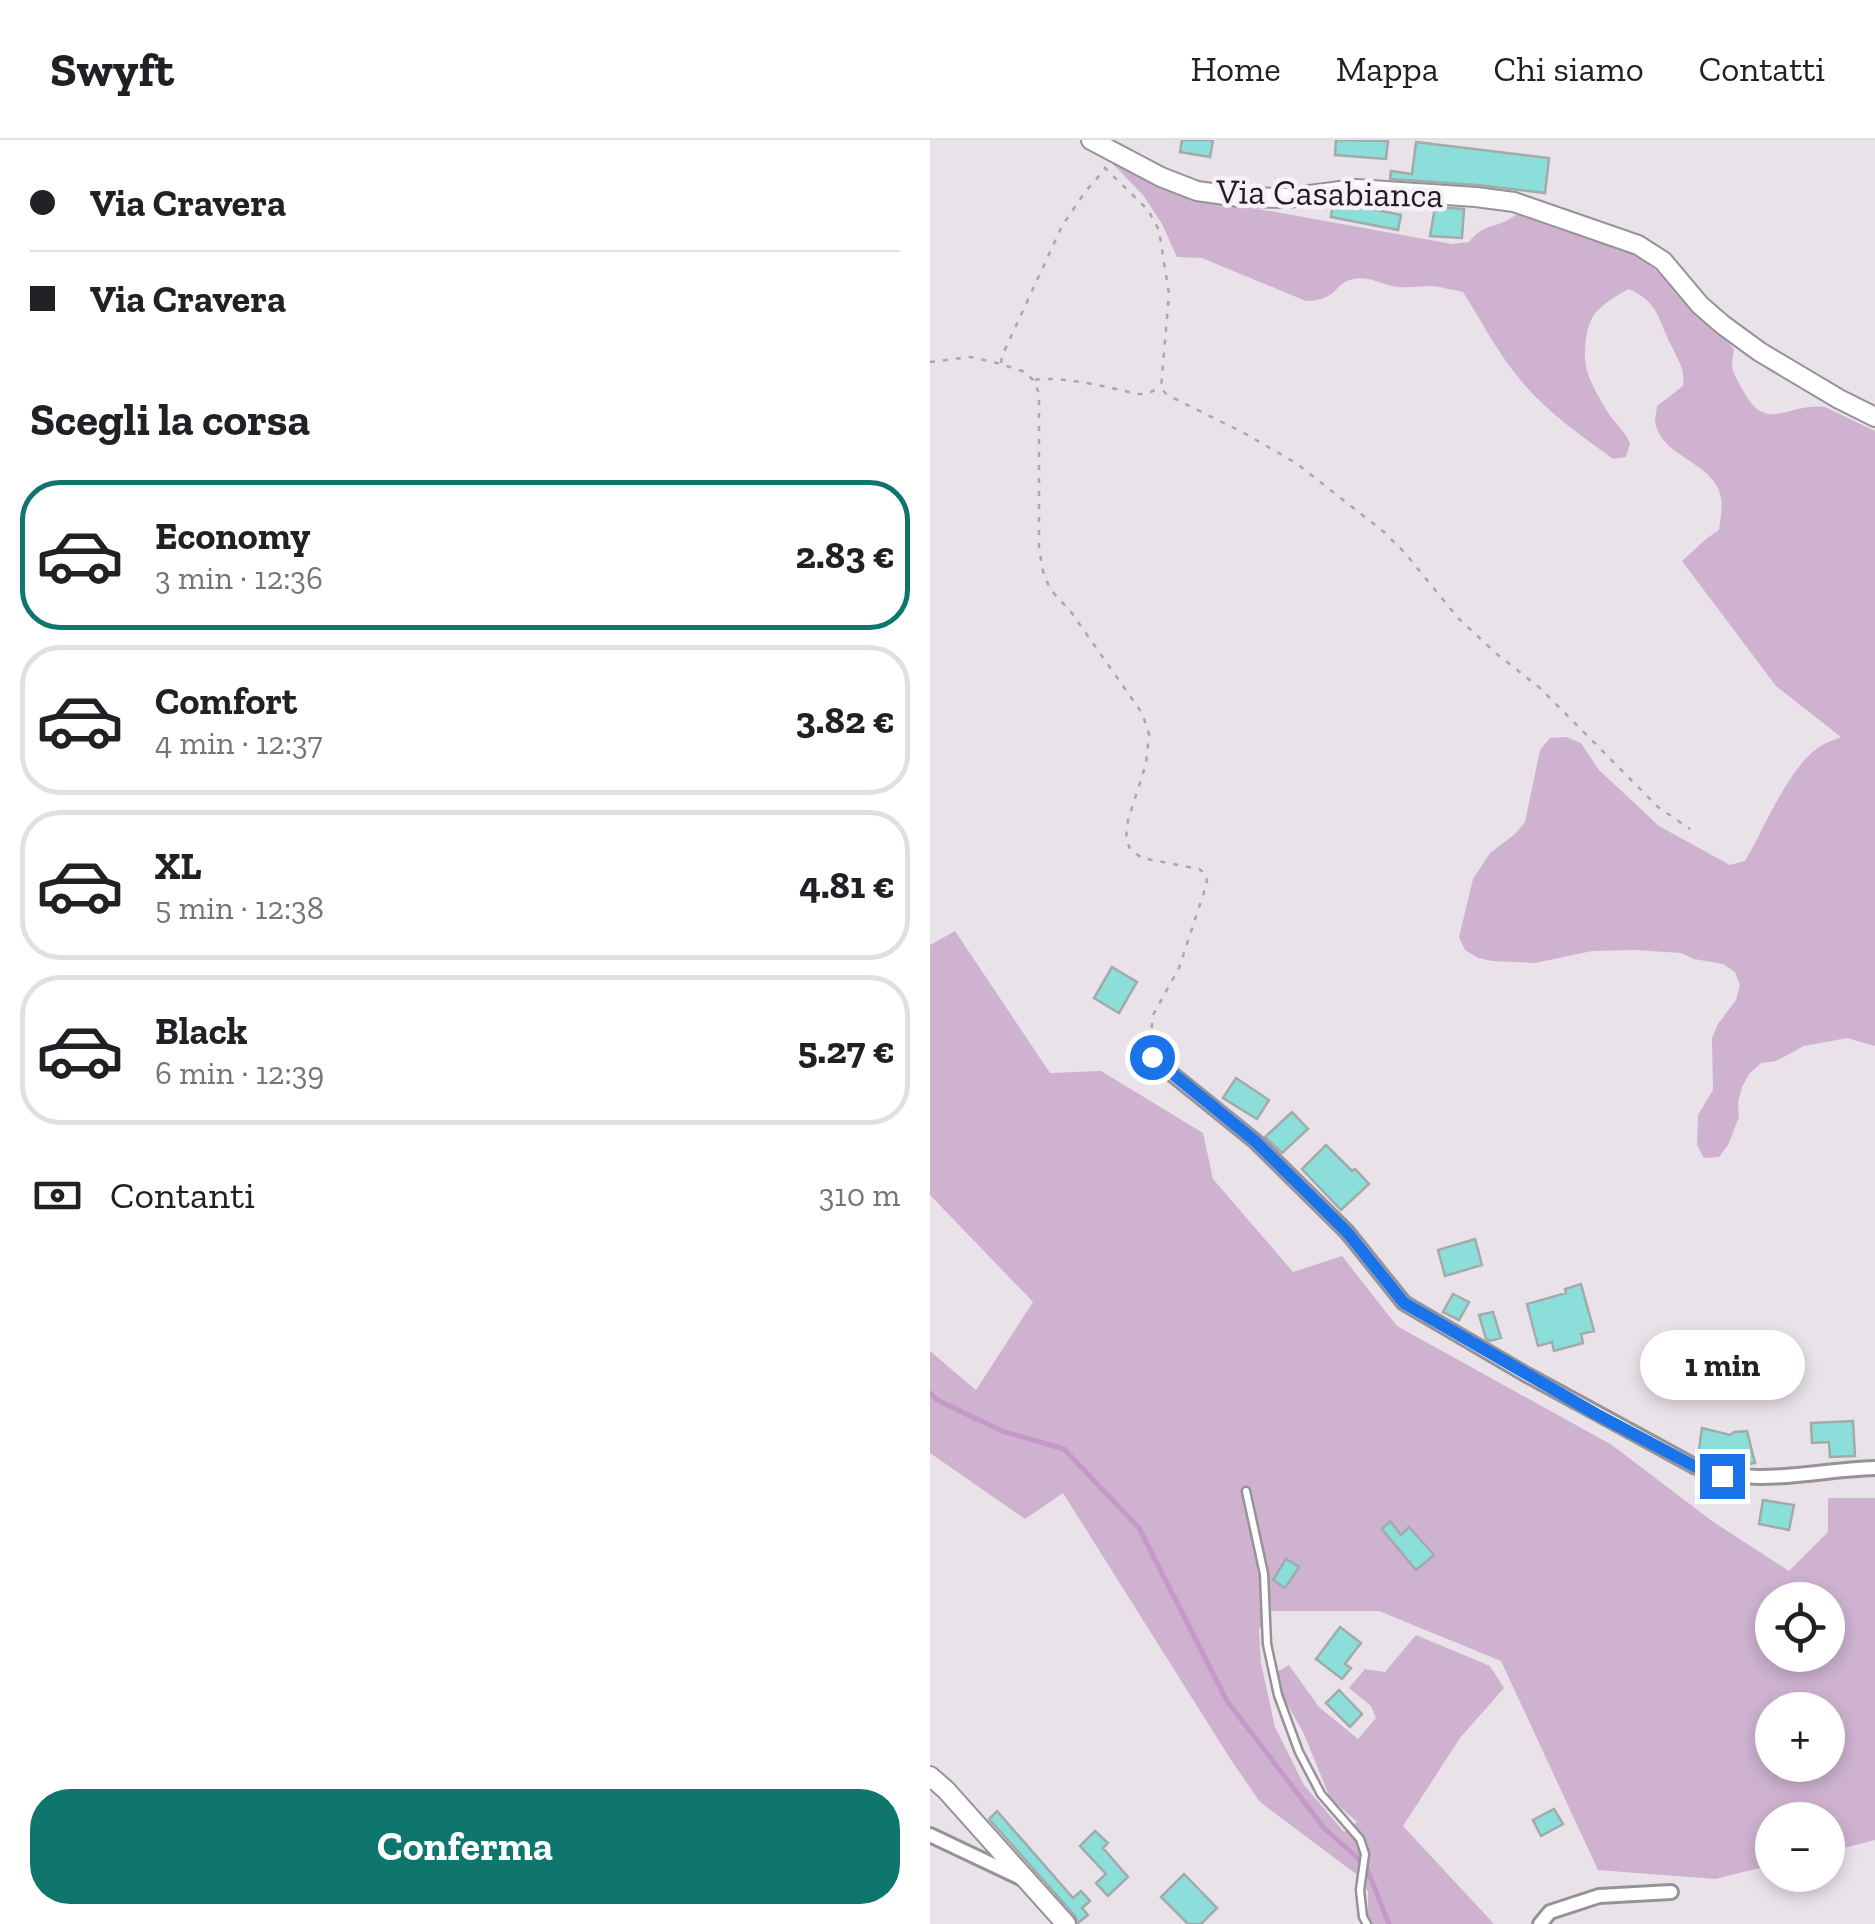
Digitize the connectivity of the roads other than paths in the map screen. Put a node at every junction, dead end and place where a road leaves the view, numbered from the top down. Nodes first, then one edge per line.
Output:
1 (1096, 142) edge
2 (1875, 417) edge
3 (1152, 1057) road end
4 (1875, 1468) edge
5 (1246, 1492) dead end
6 (930, 1776) edge
7 (930, 1835) edge
8 (1027, 1881) junction
9 (1670, 1892) dead end
10 (1066, 1924) edge
11 (1367, 1924) edge
12 (1540, 1924) edge

1 - 2 street, Via Casabianca
3 - 4 street
5 - 11 lane
6 - 8 street
7 - 8 street
8 - 10 street
9 - 12 street

